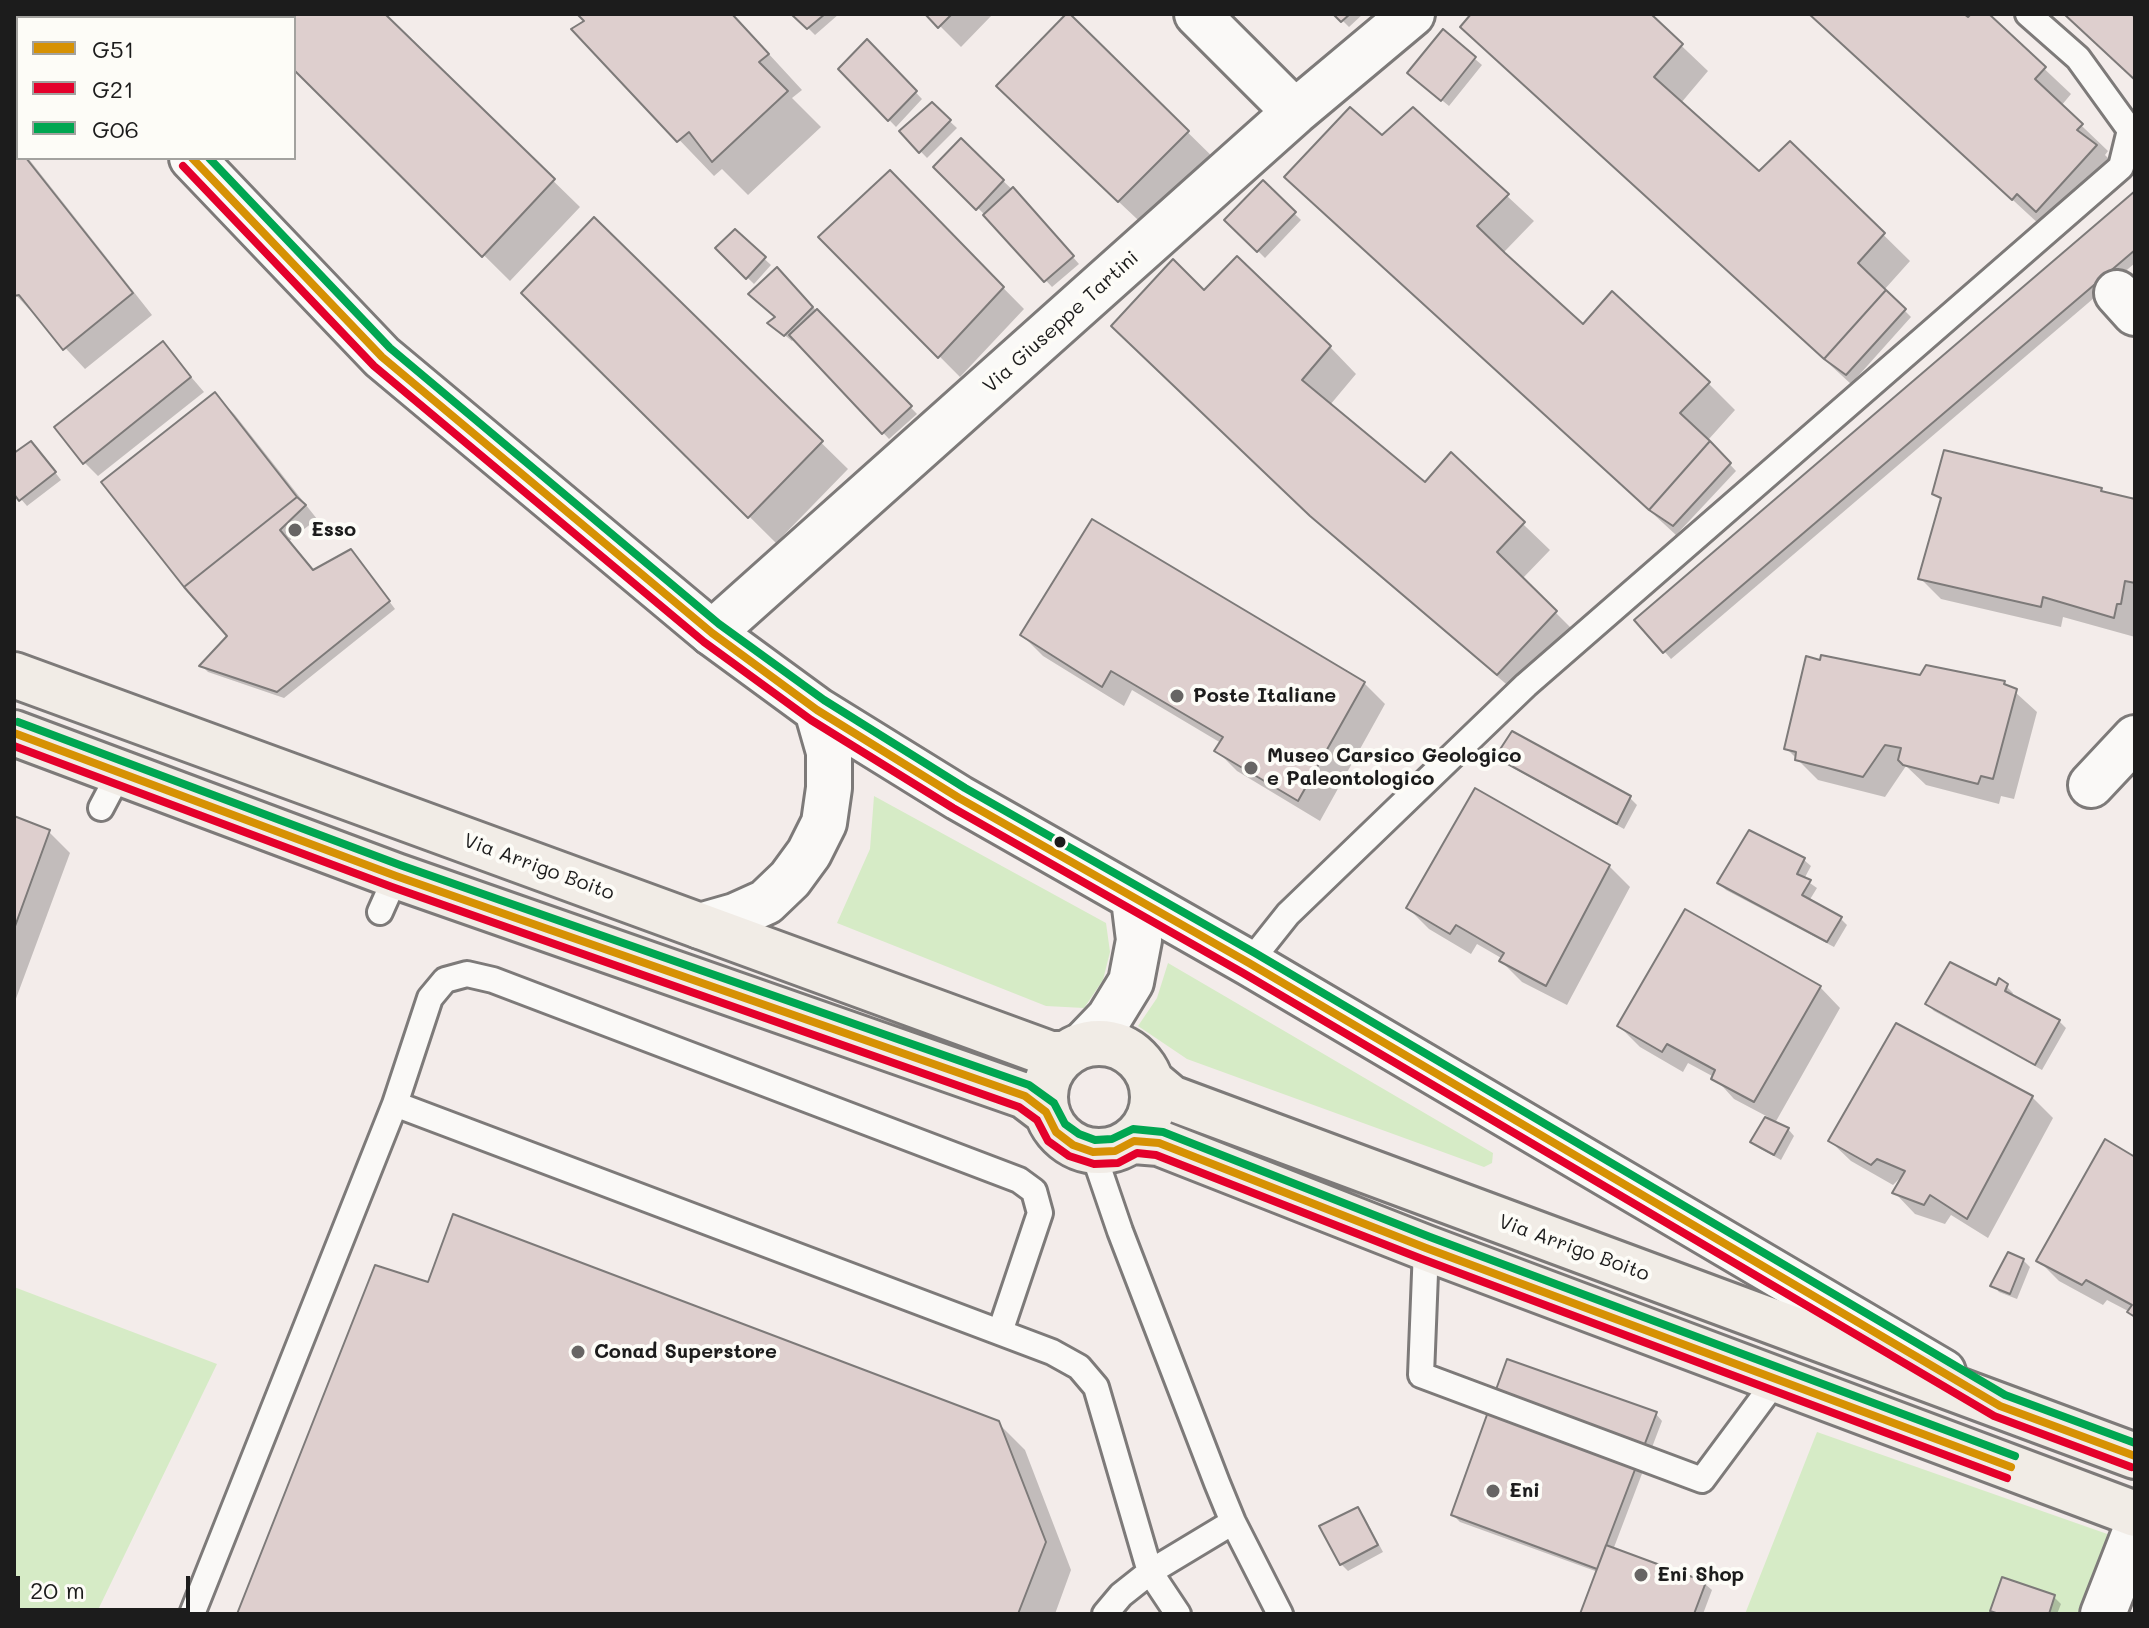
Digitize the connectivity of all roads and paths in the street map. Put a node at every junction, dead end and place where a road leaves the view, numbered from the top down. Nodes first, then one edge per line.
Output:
1 (1197, 14) edge
2 (1412, 14) edge
3 (2028, 14) edge
4 (1295, 112) junction
5 (194, 160) edge
6 (712, 633) junction
7 (14, 675) edge
8 (817, 710) junction
9 (14, 733) edge
10 (2135, 738) edge
11 (2091, 785) dead end
12 (1134, 899) junction
13 (700, 926) junction
14 (1249, 963) junction
15 (1075, 1049) junction
16 (1152, 1082) junction
17 (395, 1104) junction
18 (1046, 1112) junction
19 (1114, 1146) junction
20 (1426, 1248) junction
21 (1000, 1332) junction
22 (1777, 1379) junction
23 (2000, 1406) junction
24 (2135, 1456) edge
25 (2135, 1514) edge
26 (1233, 1522) junction
27 (2135, 1532) edge
28 (1150, 1572) junction
29 (192, 1614) edge
30 (1105, 1614) edge
31 (1178, 1614) edge
32 (1280, 1614) edge
33 (2103, 1614) edge

1 - 4 main road
2 - 4 main road, Via Giuseppe Tartini
3 - 14 lane
4 - 6 main road, Via Giuseppe Tartini
5 - 6 main road
6 - 8 main road
7 - 13 main road, Via Arrigo Boito
8 - 12 main road
8 - 13 main road
9 - 18 main road
10 - 11 main road
12 - 14 main road
12 - 15 main road
13 - 15 main road, Via Arrigo Boito
14 - 23 main road
15 - 16 main road
15 - 18 main road
16 - 19 main road
16 - 23 main road, Via Arrigo Boito
17 - 21 lane
17 - 21 lane
17 - 29 lane
18 - 19 main road
19 - 20 main road
19 - 26 lane
20 - 22 main road
20 - 22 lane
21 - 28 lane
22 - 25 main road
23 - 24 main road, Via Arrigo Boito
26 - 28 lane
26 - 32 lane
27 - 33 main road
28 - 30 lane
28 - 31 lane

